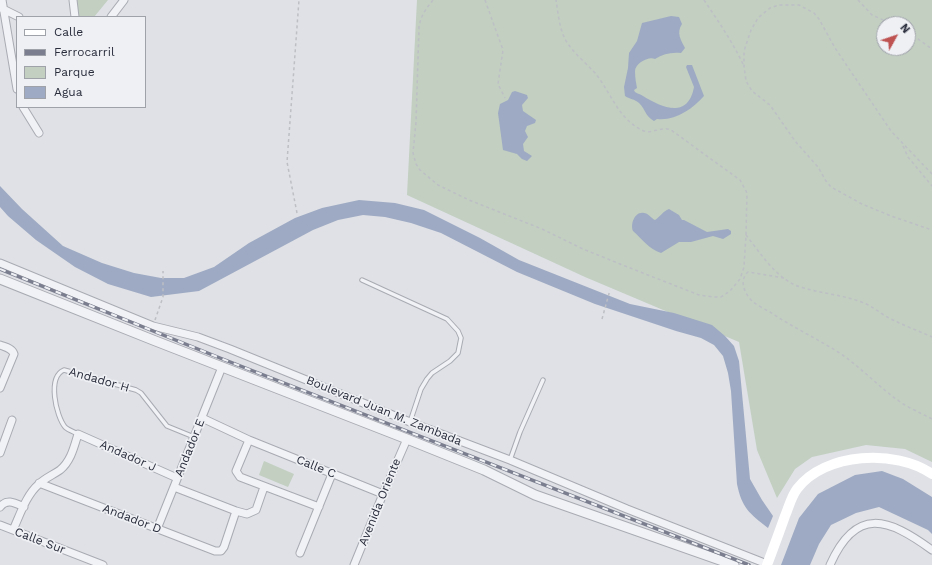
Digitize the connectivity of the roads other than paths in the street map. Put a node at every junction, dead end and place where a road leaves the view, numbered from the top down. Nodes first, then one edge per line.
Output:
1 (2, 0) edge
2 (73, 0) edge
3 (124, 0) edge
4 (2, 8) edge
5 (17, 16) edge
6 (75, 16) edge
7 (112, 16) edge
8 (16, 84) edge
9 (24, 108) edge
10 (39, 133) dead end
11 (0, 263) edge
12 (0, 279) edge
13 (362, 280) dead end
14 (0, 345) edge
15 (222, 367) junction
16 (543, 380) dead end
17 (0, 388) edge
18 (202, 418) junction
19 (12, 420) dead end
20 (410, 422) junction
21 (78, 434) junction
22 (194, 437) junction
23 (407, 439) junction
24 (249, 440) junction
25 (0, 453) edge
26 (510, 460) junction
27 (332, 474) junction
28 (932, 474) edge
29 (177, 478) junction
30 (39, 483) junction
31 (174, 487) junction
32 (264, 487) junction
33 (382, 494) junction
34 (0, 507) edge
35 (24, 507) junction
36 (319, 507) junction
37 (236, 511) junction
38 (0, 525) edge
39 (157, 529) junction
40 (13, 530) junction
41 (932, 550) edge
42 (300, 552) dead end
43 (103, 565) edge
44 (354, 565) edge
45 (734, 565) edge
46 (767, 565) edge
47 (830, 565) edge

1 - 4 street
2 - 6 street
3 - 7 street
4 - 5 street
4 - 8 street
9 - 10 street
11 - 20 street, Boulevard Juan M. Zambada
12 - 15 street, Boulevard Juan M. Zambada
13 - 20 lane
14 - 17 street
15 - 18 street, Andador E
15 - 23 street, Boulevard Juan M. Zambada
16 - 26 lane
18 - 22 street, Andador E
18 - 24 street, Calle C
19 - 25 street
20 - 26 street, Boulevard Juan M. Zambada
21 - 22 lane, Andador H
21 - 29 street, Andador J
21 - 30 street
22 - 29 street, Andador E
23 - 33 street, Avenida Oriente
23 - 45 street, Boulevard Juan M. Zambada
24 - 27 street, Calle C
24 - 32 street
26 - 46 street, Boulevard Juan M. Zambada
27 - 33 street, Calle C
27 - 36 street
28 - 46 main road
29 - 31 street, Andador E
30 - 35 street
30 - 39 street, Andador D
31 - 37 street
31 - 39 street, Andador E
32 - 36 street
32 - 37 street
33 - 44 street, Avenida Oriente
34 - 35 street
35 - 40 street
36 - 42 street
37 - 39 street, Andador D
38 - 40 street, Calle Sur
40 - 43 street, Calle Sur
41 - 47 street

